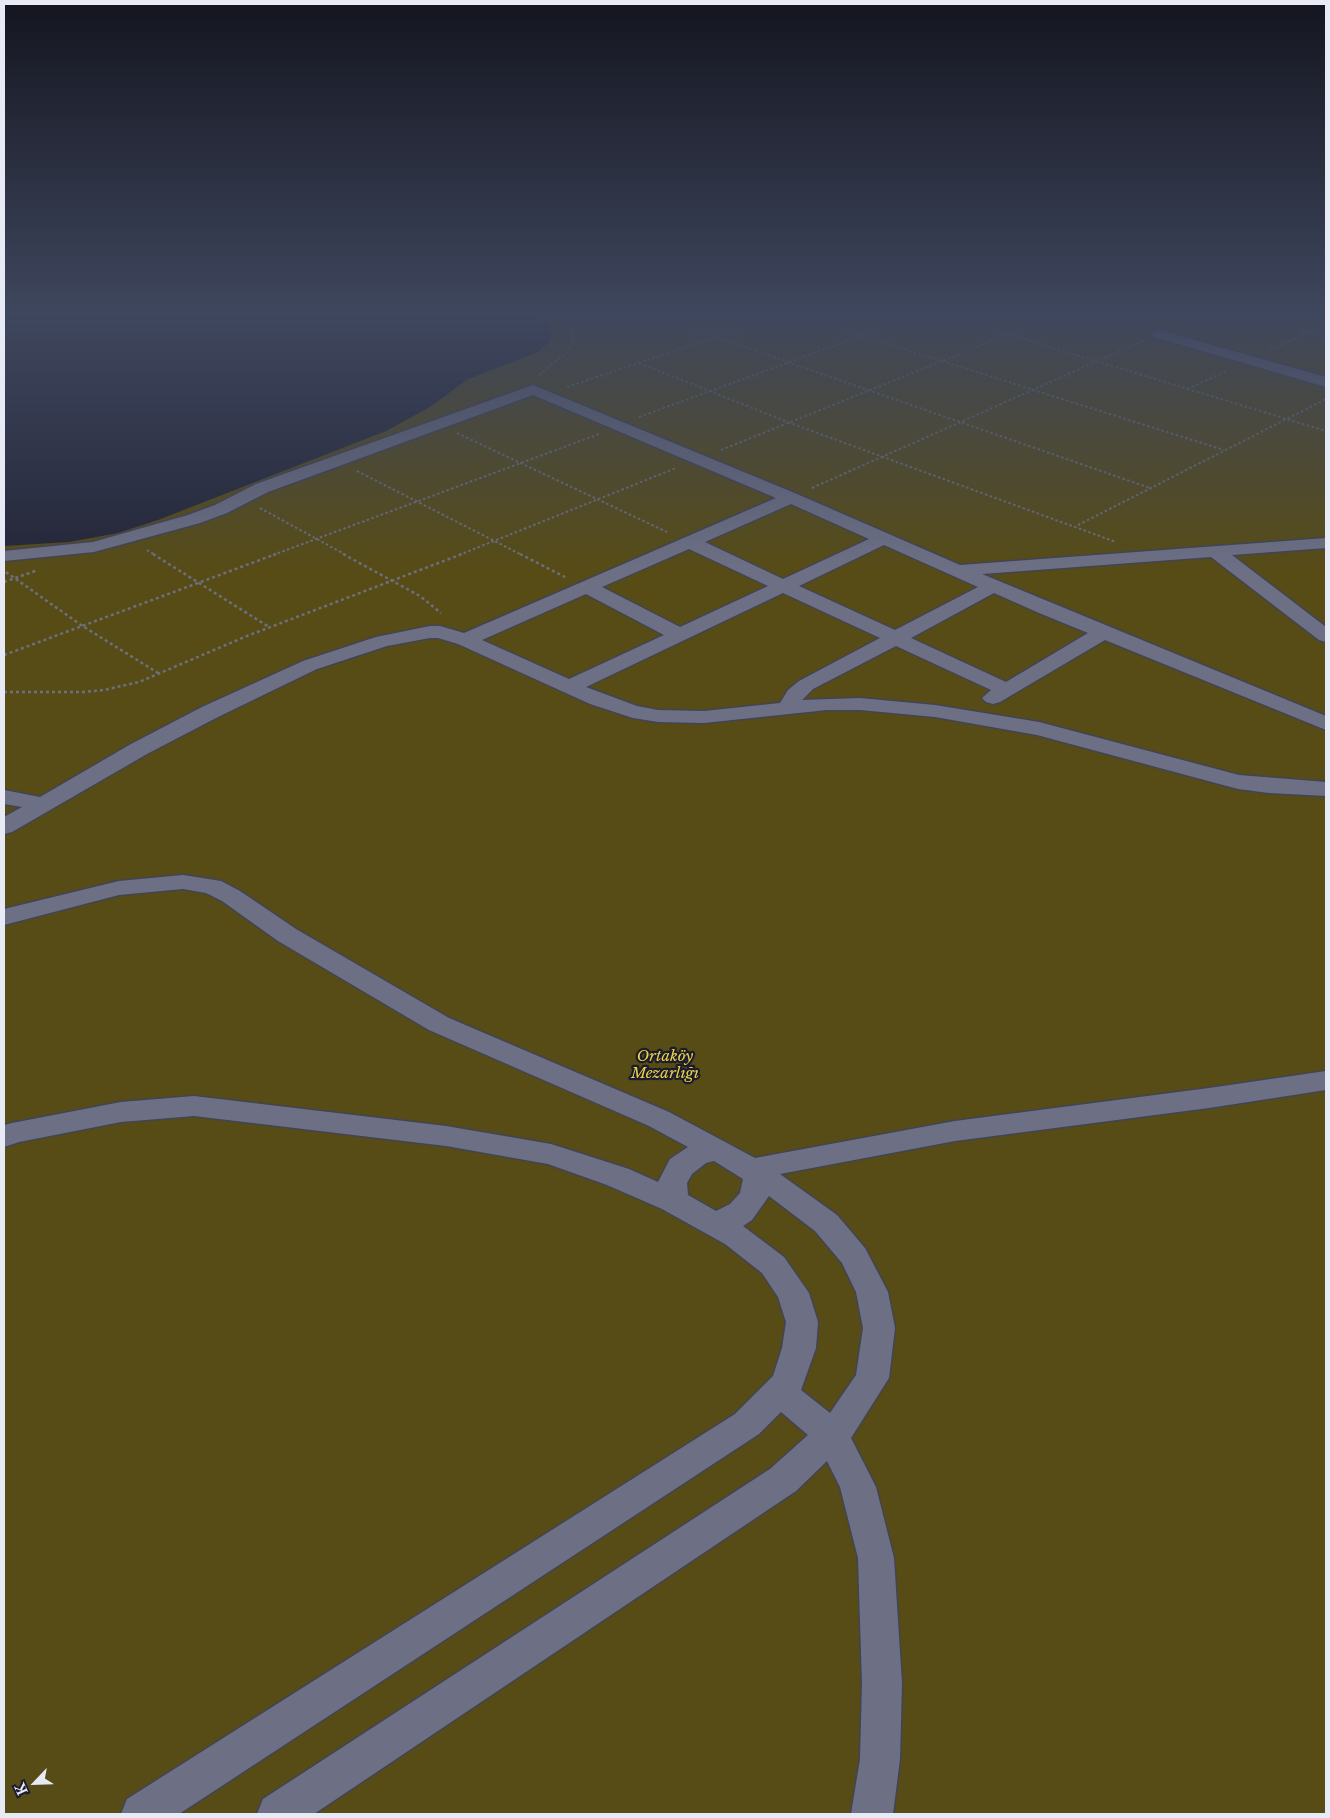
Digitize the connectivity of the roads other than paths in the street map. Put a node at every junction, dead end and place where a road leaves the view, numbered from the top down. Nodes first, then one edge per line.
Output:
1 (511, 401) edge
2 (561, 401) edge
3 (791, 498) junction
4 (885, 538) junction
5 (689, 542) junction
6 (1326, 543) edge
7 (1215, 551) junction
8 (4, 556) edge
9 (959, 570) junction
10 (783, 586) junction
11 (994, 586) junction
12 (586, 587) junction
13 (1105, 632) junction
14 (680, 635) junction
15 (1326, 636) edge
16 (894, 638) junction
17 (465, 640) junction
18 (569, 687) junction
19 (1006, 690) junction
20 (788, 707) junction
21 (973, 716) junction
22 (1326, 724) edge
23 (1326, 789) edge
24 (4, 797) edge
25 (43, 804) junction
26 (4, 827) edge
27 (4, 917) edge
28 (1326, 1080) edge
29 (4, 1136) edge
30 (718, 1150) junction
31 (755, 1172) junction
32 (673, 1201) junction
33 (712, 1222) junction
34 (780, 1391) junction
35 (832, 1435) junction
36 (142, 1814) edge
37 (278, 1814) edge
38 (872, 1814) edge

1 - 8 street
2 - 3 street
3 - 4 street
3 - 5 street
4 - 9 street
4 - 10 street
5 - 10 street
5 - 12 street
6 - 7 street
7 - 9 street
7 - 15 street
9 - 11 street
10 - 14 street
10 - 16 street
11 - 13 street
11 - 16 street
12 - 14 street
12 - 17 street
13 - 19 street
13 - 22 street
14 - 18 street
16 - 19 street
16 - 20 street
17 - 18 street
17 - 25 street
18 - 20 street
19 - 21 street
20 - 21 street
21 - 23 street
24 - 25 street
25 - 26 street
27 - 30 street
28 - 31 street
29 - 32 street
30 - 31 street
30 - 32 street
31 - 33 street
31 - 35 street
32 - 33 street
33 - 34 street
34 - 35 street
34 - 36 street
35 - 37 street
35 - 38 street

